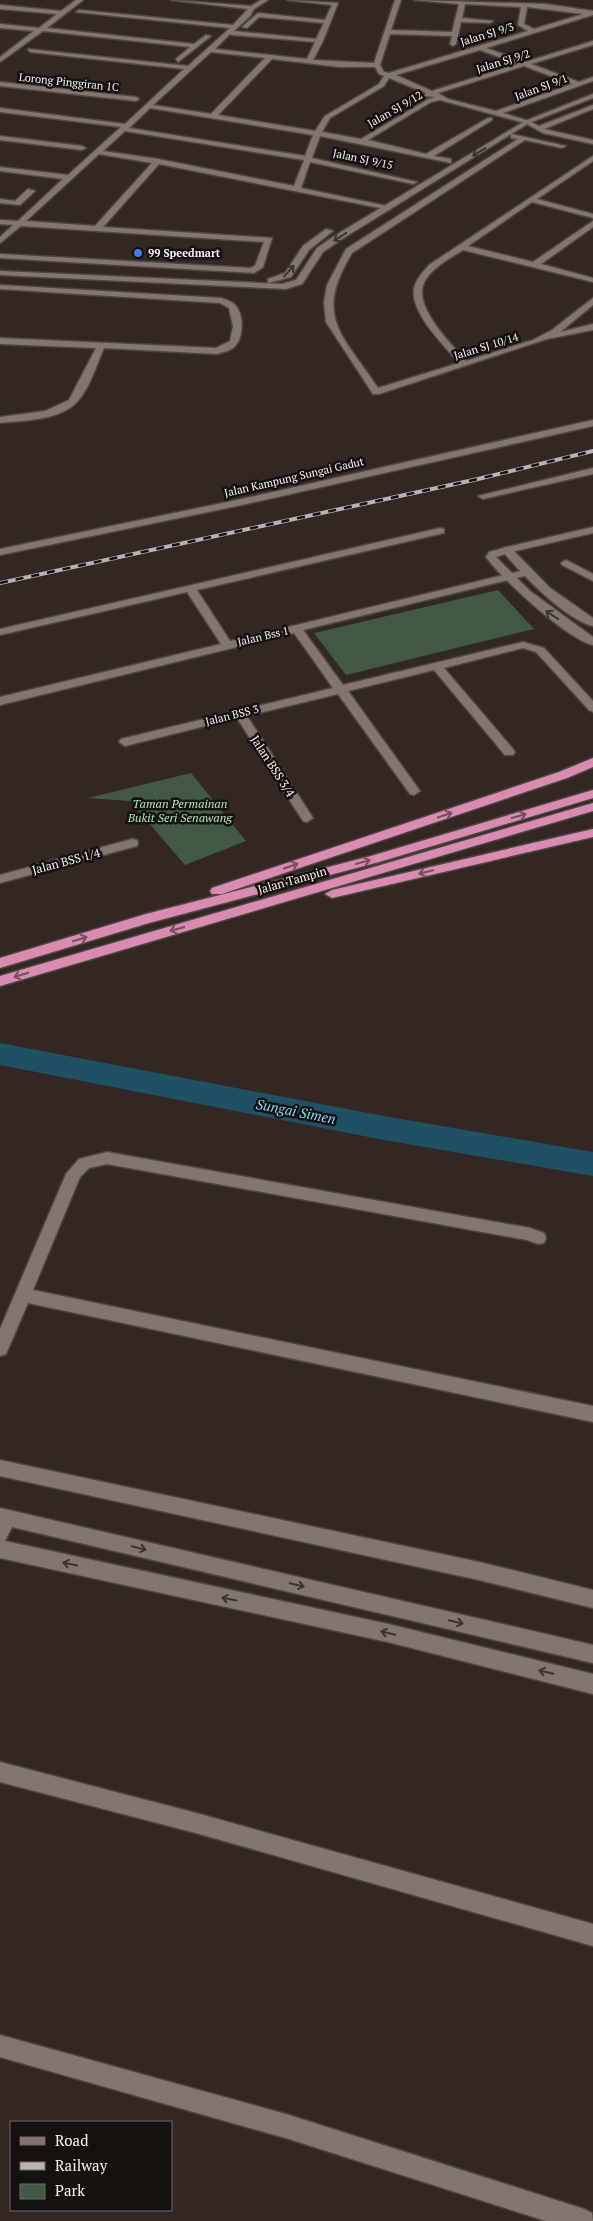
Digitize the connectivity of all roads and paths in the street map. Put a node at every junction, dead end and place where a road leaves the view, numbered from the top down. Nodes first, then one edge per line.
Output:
1 (80, 0) edge
2 (174, 0) edge
3 (290, 0) edge
4 (398, 0) edge
5 (417, 0) edge
6 (462, 2) junction
7 (265, 4) edge
8 (524, 5) junction
9 (0, 7) edge
10 (252, 8) junction
11 (78, 12) dead end
12 (63, 13) junction
13 (592, 13) edge
14 (258, 16) junction
15 (458, 20) junction
16 (490, 21) dead end
17 (328, 22) junction
18 (0, 26) edge
19 (41, 30) junction
20 (231, 30) junction
21 (533, 31) junction
22 (388, 32) junction
23 (240, 34) junction
24 (454, 34) junction
25 (208, 36) dead end
26 (320, 41) junction
27 (230, 42) dead end
28 (593, 43) edge
29 (196, 46) junction
30 (8, 47) dead end
31 (478, 47) junction
32 (16, 48) junction
33 (30, 50) dead end
34 (210, 50) junction
35 (465, 51) junction
36 (271, 56) junction
37 (0, 60) edge
38 (178, 60) dead end
39 (309, 61) junction
40 (524, 64) junction
41 (378, 65) junction
42 (189, 68) junction
43 (388, 77) junction
44 (593, 79) edge
45 (0, 84) edge
46 (578, 84) junction
47 (396, 87) dead end
48 (593, 89) edge
49 (593, 96) edge
50 (420, 97) dead end
51 (430, 98) junction
52 (136, 99) dead end
53 (148, 106) junction
54 (593, 107) edge
55 (0, 110) edge
56 (213, 116) junction
57 (492, 117) junction
58 (519, 123) junction
59 (549, 124) junction
60 (126, 127) junction
61 (540, 128) junction
62 (317, 134) junction
63 (507, 135) junction
64 (593, 135) edge
65 (0, 138) edge
66 (524, 138) junction
67 (362, 141) junction
68 (593, 142) edge
69 (82, 148) dead end
70 (570, 148) dead end
71 (585, 151) dead end
72 (99, 152) junction
73 (593, 153) edge
74 (428, 156) junction
75 (593, 158) edge
76 (308, 159) junction
77 (158, 161) junction
78 (448, 161) junction
79 (0, 169) edge
80 (70, 178) junction
81 (413, 182) junction
82 (297, 188) junction
83 (31, 191) dead end
84 (532, 200) junction
85 (0, 201) edge
86 (375, 204) junction
87 (387, 208) junction
88 (359, 214) dead end
89 (593, 216) edge
90 (0, 222) edge
91 (19, 223) junction
92 (593, 223) edge
93 (336, 227) dead end
94 (97, 228) junction
95 (0, 241) edge
96 (462, 247) junction
97 (0, 256) edge
98 (535, 265) junction
99 (0, 267) edge
100 (0, 273) edge
101 (593, 280) edge
102 (0, 287) edge
103 (593, 301) edge
104 (593, 327) edge
105 (546, 337) junction
106 (0, 341) edge
107 (101, 346) junction
108 (465, 365) junction
109 (0, 420) edge
110 (593, 423) edge
111 (593, 471) edge
112 (483, 496) dead end
113 (593, 530) edge
114 (440, 531) dead end
115 (508, 550) junction
116 (0, 552) edge
117 (566, 562) dead end
118 (525, 573) junction
119 (508, 578) junction
120 (593, 578) edge
121 (190, 588) junction
122 (593, 622) edge
123 (296, 628) junction
124 (0, 632) edge
125 (593, 642) edge
126 (227, 645) junction
127 (437, 666) junction
128 (340, 689) junction
129 (0, 700) edge
130 (593, 708) edge
131 (240, 714) junction
132 (124, 742) dead end
133 (508, 752) dead end
134 (593, 762) edge
135 (414, 791) dead end
136 (593, 794) edge
137 (593, 807) edge
138 (307, 818) dead end
139 (593, 833) edge
140 (132, 843) dead end
141 (0, 879) edge
142 (224, 916) junction
143 (146, 919) junction
144 (0, 963) edge
145 (0, 982) edge
146 (538, 1238) dead end
147 (23, 1295) junction
148 (0, 1349) edge
149 (593, 1414) edge
150 (0, 1468) edge
151 (2, 1522) edge
152 (0, 1549) edge
153 (593, 1599) edge
154 (593, 1654) edge
155 (593, 1684) edge
156 (0, 1772) edge
157 (593, 1935) edge
158 (0, 2046) edge
159 (584, 2221) edge

1 - 12 street
2 - 10 street
3 - 17 street
4 - 22 street
5 - 6 street
6 - 8 street
6 - 15 street
7 - 10 street
7 - 14 street
8 - 13 street
8 - 21 street
9 - 12 street
10 - 20 street
11 - 20 street
12 - 19 street
13 - 21 street, Jalan SJ 9/3
14 - 17 street
14 - 23 street
15 - 16 street
15 - 24 street
17 - 26 street
18 - 19 street
19 - 29 street
19 - 32 street
20 - 23 street
20 - 34 street
21 - 31 street, Jalan SJ 9/3
22 - 24 street
22 - 41 street
23 - 26 street
23 - 27 street
24 - 35 street
25 - 29 street
26 - 39 street
28 - 40 street, Jalan SJ 9/2
29 - 38 street
30 - 32 street
31 - 35 street, Jalan SJ 9/3
31 - 40 street
32 - 37 street
33 - 42 street
34 - 36 street
34 - 42 street
35 - 43 street, Jalan SJ 9/3
36 - 39 street
36 - 56 street
39 - 41 street
40 - 46 street
40 - 51 street, Jalan SJ 9/2
41 - 43 street
42 - 53 street
43 - 47 street
43 - 51 street
43 - 62 street
44 - 46 street, Jalan SJ 9/1
45 - 52 street, Lorong Pinggiran 1C
46 - 57 street, Jalan SJ 9/1
48 - 58 street
49 - 58 street
50 - 51 street
51 - 57 street
51 - 57 street, Jalan SJ 9/12
51 - 67 street, Jalan SJ 9/12
53 - 56 street
53 - 60 street
54 - 59 street
55 - 60 street, Jalan SJ 9/15
56 - 62 street
57 - 58 street
57 - 74 street, Jalan SJ 9/1
58 - 61 street
58 - 63 street
58 - 78 street
59 - 61 street
59 - 64 street
60 - 72 street
60 - 76 street, Jalan SJ 9/15
61 - 68 street
62 - 67 street
62 - 76 street
63 - 66 street
63 -> 87 street
65 - 69 street
66 - 70 street
66 - 108 street, Jalan SJ 10/14
67 - 74 street
71 - 73 street
72 - 77 street
72 - 80 street
74 - 78 street
75 - 84 street
76 - 81 street, Jalan SJ 9/15
76 - 82 street
77 - 82 street
77 - 94 street
78 - 81 street
79 - 80 street
80 - 91 street
81 - 86 street
82 - 86 street
83 - 85 street
84 - 89 street
84 - 96 street
86 - 87 street
86 - 88 street
87 -> 100 street
90 - 91 street
91 - 94 street
91 - 95 street
92 - 98 street
99 -> 93 street
94 - 97 street
96 - 98 street
96 - 108 street
98 - 101 street
102 - 107 street
103 - 105 street, Jalan SJ 10/14
104 - 105 street
105 - 108 street, Jalan SJ 10/14
106 - 107 street
107 - 109 street
110 - 116 street, Jalan Kampung Sungai Gadut
111 - 112 street
113 - 115 street
114 - 121 street
115 - 118 street
115 - 119 street
117 - 120 street
118 - 119 street, Jalan Bss 1
118 - 122 street
119 - 123 street, Jalan Bss 1
125 -> 119 street
121 - 124 street
121 - 126 street
123 - 126 street, Jalan Bss 1
123 - 128 street
126 - 129 street, Jalan Bss 1
127 - 128 street, Jalan BSS 3
127 - 130 street, Jalan BSS 3
127 - 133 street
128 - 131 street, Jalan BSS 3
128 - 135 street
131 - 132 street, Jalan BSS 3
131 - 138 street, Jalan BSS 3/4
143 -> 134 highway
143 -> 136 highway, Jalan Tampin
137 - 142 highway, Jalan Tampin
139 -> 142 highway
140 - 141 street, Jalan BSS 1/4
142 -> 145 highway, Jalan Tampin
144 -> 143 highway
146 - 147 street
147 - 148 street
147 - 149 street
150 - 153 street
151 -> 154 street
155 -> 152 street
156 - 157 street
158 - 159 street

